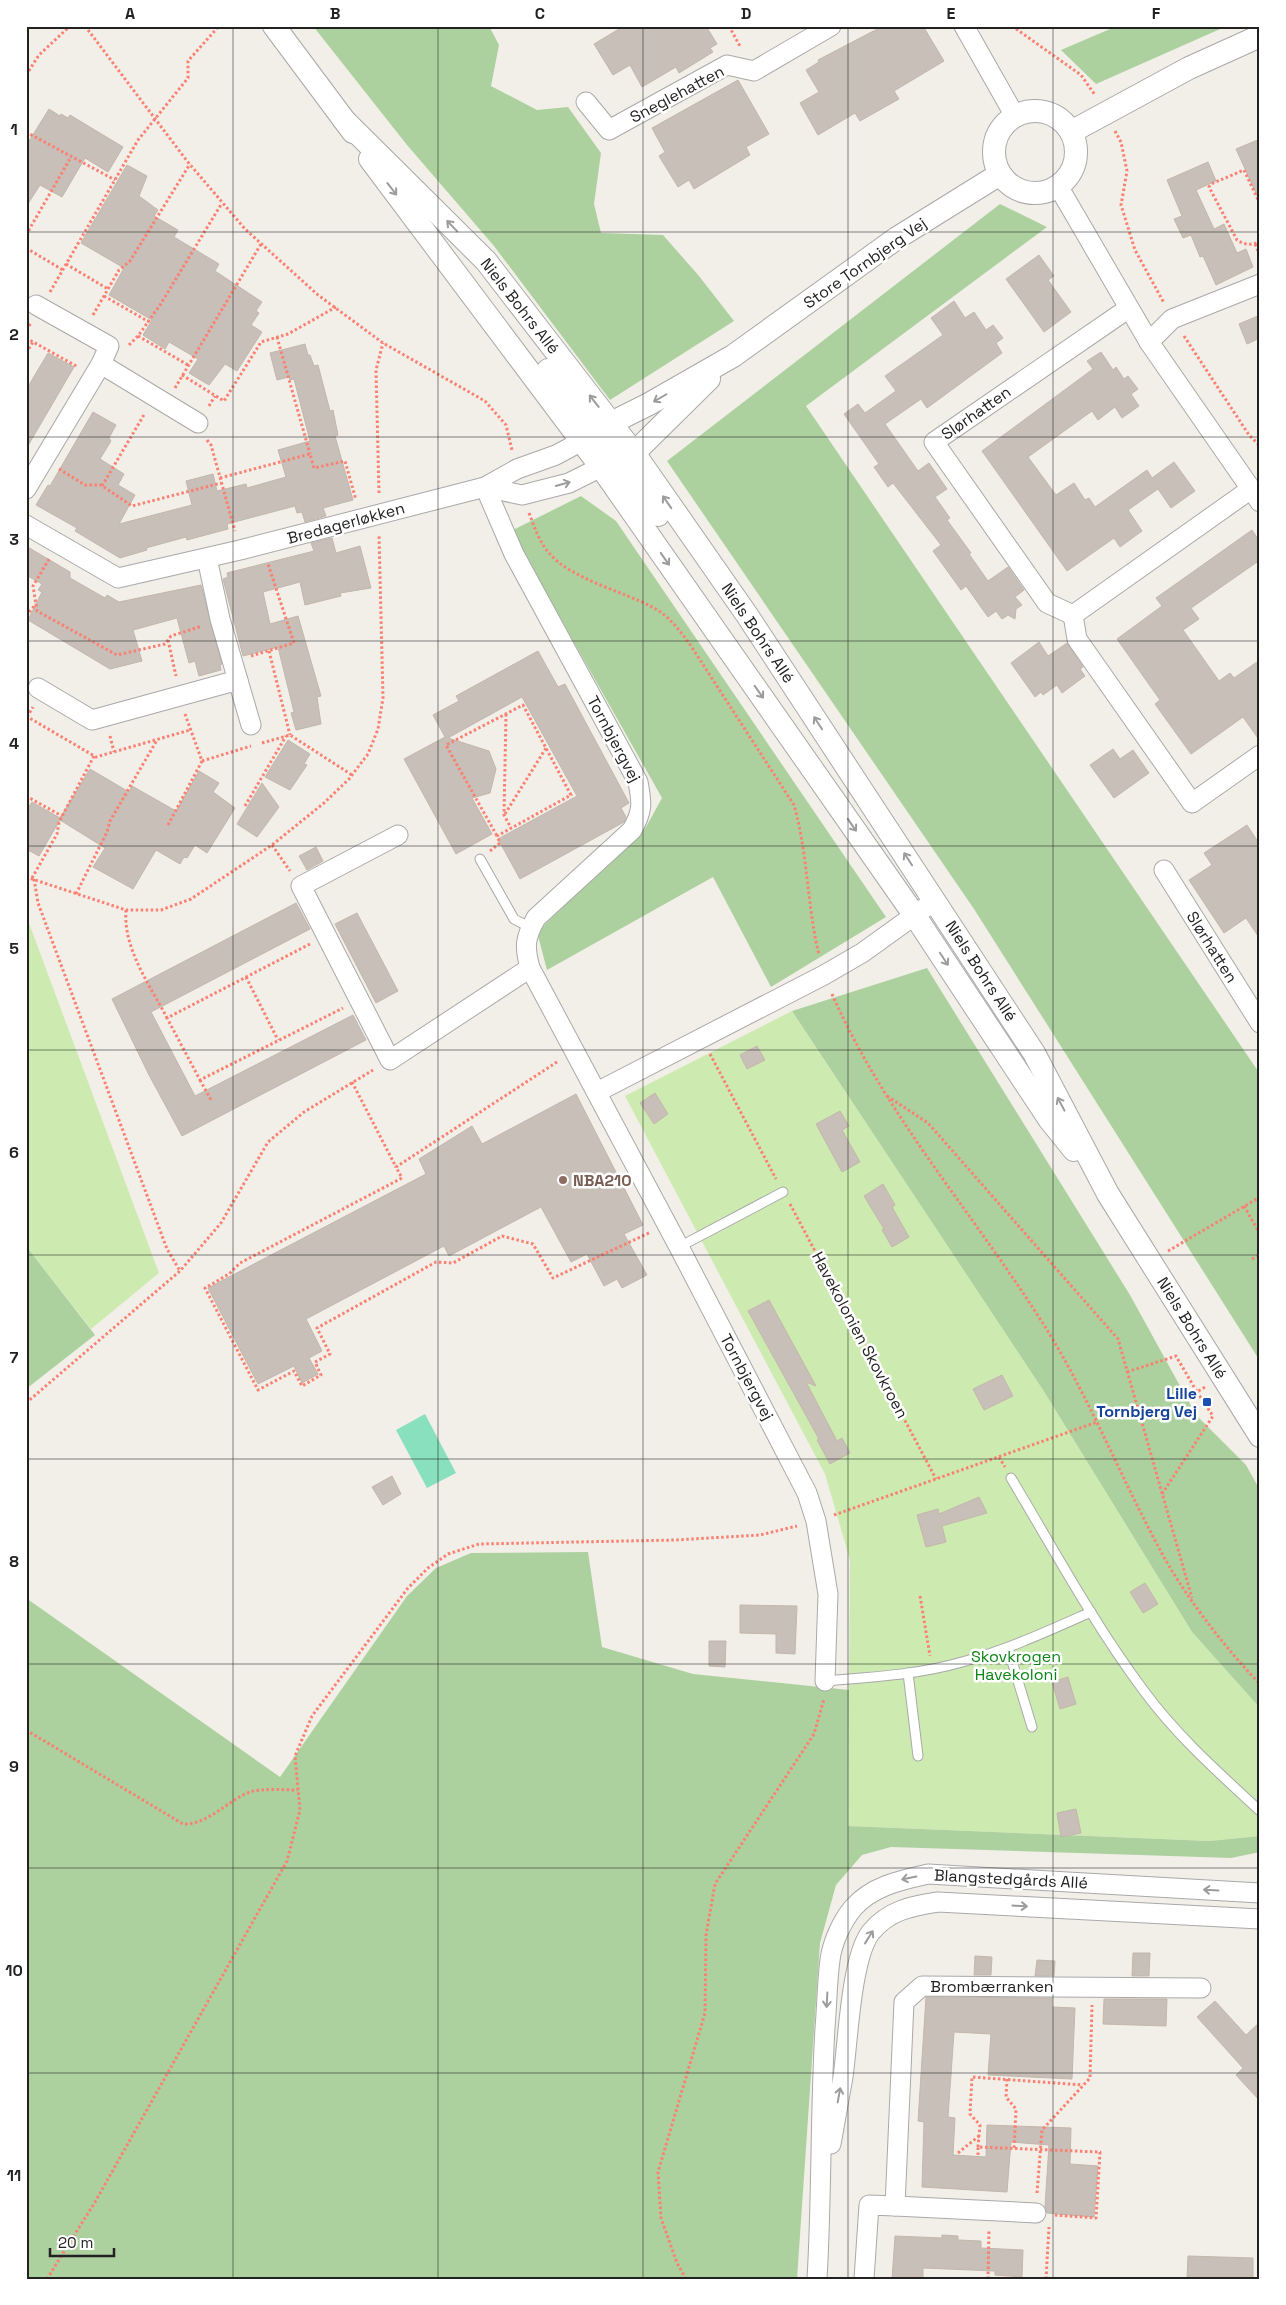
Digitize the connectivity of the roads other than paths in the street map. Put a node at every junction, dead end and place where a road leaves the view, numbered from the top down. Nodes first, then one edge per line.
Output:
1 (274, 26) edge
2 (831, 26) edge
3 (964, 26) edge
4 (1260, 36) edge
5 (586, 102) dead end
6 (1015, 116) junction
7 (344, 120) junction
8 (1071, 132) junction
9 (1000, 174) junction
10 (1058, 186) junction
11 (1260, 284) edge
12 (38, 307) road end
13 (1129, 308) junction
14 (1149, 342) junction
15 (733, 356) junction
16 (108, 368) junction
17 (198, 423) road end
18 (596, 432) junction
19 (618, 460) junction
20 (485, 487) junction
21 (26, 490) edge
22 (1255, 496) edge
23 (26, 525) edge
24 (207, 558) junction
25 (1073, 615) junction
26 (238, 680) junction
27 (38, 688) dead end
28 (251, 725) dead end
29 (1260, 755) edge
30 (398, 835) dead end
31 (480, 859) road end
32 (1164, 870) dead end
33 (934, 899) junction
34 (916, 916) junction
35 (530, 928) junction
36 (530, 968) junction
37 (1260, 1023) edge
38 (597, 1092) junction
39 (783, 1192) road end
40 (1108, 1194) junction
41 (679, 1247) junction
42 (1260, 1436) edge
43 (1011, 1478) dead end
44 (1091, 1612) junction
45 (1008, 1648) junction
46 (908, 1673) junction
47 (825, 1681) joint
48 (1032, 1727) dead end
49 (918, 1756) dead end
50 (1260, 1812) edge
51 (1260, 1893) edge
52 (1260, 1919) edge
53 (1200, 1988) dead end
54 (822, 2195) junction
55 (895, 2206) junction
56 (1042, 2214) road end
57 (817, 2279) edge
58 (864, 2279) edge

1 - 7 street, Niels Bohrs Allé
2 - 5 street, Sneglehatten
3 - 6 street
4 - 8 street
6 - 8 street
6 - 9 street
7 -> 18 street, Niels Bohrs Allé
18 -> 7 street, Niels Bohrs Allé
8 - 10 street
9 - 10 street
9 - 15 street, Store Tornbjerg Vej
10 - 13 street
11 - 14 street
12 - 16 street
13 - 14 street
13 - 25 street, Slørhatten
14 - 22 street
15 -> 18 street, Store Tornbjerg Vej
15 - 19 street, Store Tornbjerg Vej
16 - 17 street
16 - 21 street
18 - 19 street, Niels Bohrs Allé
18 - 19 street
18 - 20 street, Bredagerløkken
20 -> 19 street, Bredagerløkken
33 -> 19 street, Niels Bohrs Allé
19 -> 34 street, Niels Bohrs Allé
20 - 24 street, Bredagerløkken
20 - 35 street, Tornbjergvej
22 - 25 street
23 - 24 street, Bredagerløkken
24 - 26 street
25 - 29 street
26 - 27 street
26 - 28 street
30 - 36 street
31 - 35 lane
32 - 37 street, Slørhatten
33 - 34 street
40 -> 33 street, Niels Bohrs Allé
34 - 38 street
34 -> 40 street, Niels Bohrs Allé
35 - 36 street, Tornbjergvej
36 - 38 street, Tornbjergvej
38 - 41 street, Tornbjergvej
39 - 41 lane
40 - 42 street, Niels Bohrs Allé
41 - 47 street, Tornbjergvej
43 - 44 lane
44 - 45 lane
44 - 50 lane
45 - 46 lane
45 - 48 lane
46 - 47 lane
46 - 49 lane
51 -> 54 street, Blangstedgårds Allé
54 -> 52 street, Blangstedgårds Allé
53 - 55 street, Brombærranken
54 - 57 street, Blangstedgårds Allé
55 - 56 street
55 - 58 street

